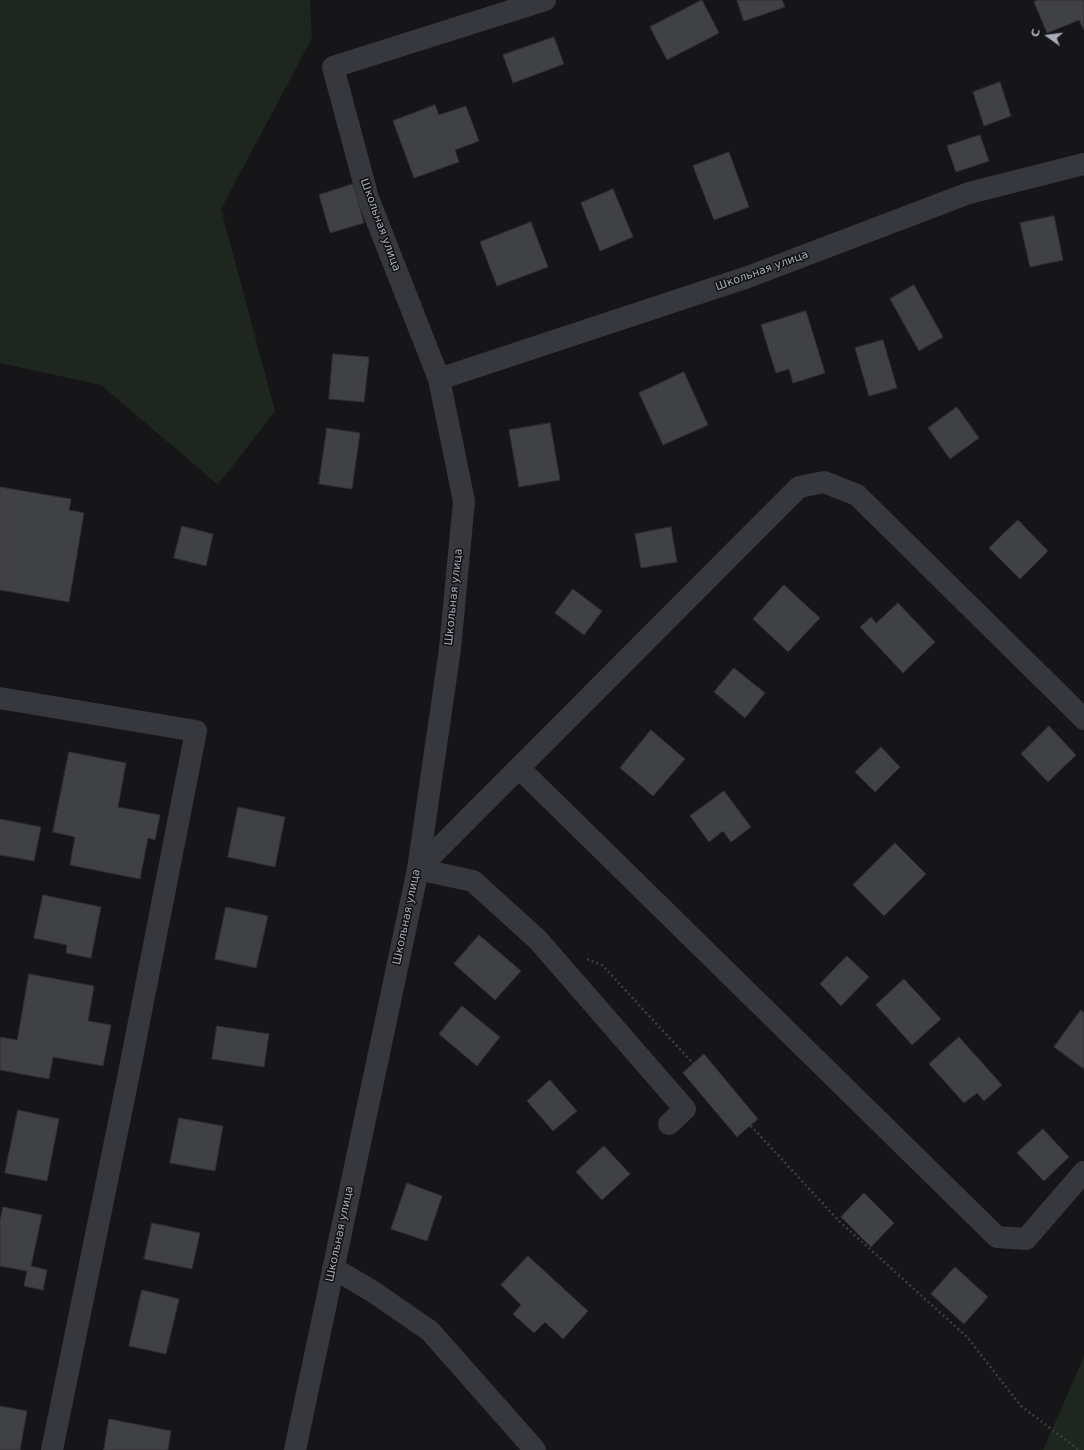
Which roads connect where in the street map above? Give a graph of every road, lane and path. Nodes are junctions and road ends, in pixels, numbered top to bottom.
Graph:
1 (545, 0) edge
2 (1084, 164) edge
3 (439, 379) junction
4 (0, 698) edge
5 (1084, 719) edge
6 (519, 768) junction
7 (418, 869) junction
8 (580, 957) dead end
9 (669, 1124) dead end
10 (1084, 1172) edge
11 (333, 1268) junction
12 (52, 1450) edge
13 (295, 1450) edge
14 (535, 1450) edge
15 (1079, 1450) edge

1 - 3 street, Школьная улица
2 - 3 street, Школьная улица
3 - 7 street, Школьная улица
4 - 12 street
5 - 6 street
6 - 7 street
6 - 10 street
7 - 9 street
7 - 11 street, Школьная улица
8 - 15 path
11 - 13 street, Школьная улица
11 - 14 street

